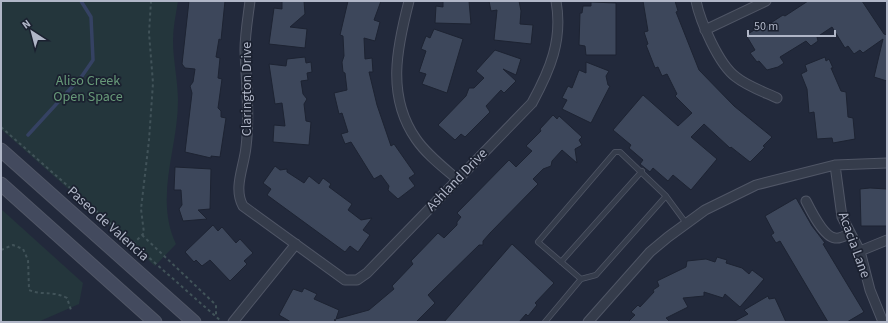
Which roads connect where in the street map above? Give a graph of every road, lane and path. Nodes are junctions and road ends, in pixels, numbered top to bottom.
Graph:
1 (151, 1) edge
2 (250, 1) edge
3 (409, 1) edge
4 (556, 1) edge
5 (696, 1) edge
6 (766, 1) edge
7 (705, 30) junction
8 (777, 98) dead end
9 (1, 127) edge
10 (1, 150) edge
11 (887, 163) edge
12 (835, 165) junction
13 (642, 171) junction
14 (457, 180) junction
15 (1, 184) edge
16 (666, 196) junction
17 (806, 201) dead end
18 (686, 223) junction
19 (850, 233) junction
20 (142, 235) junction
21 (887, 240) edge
22 (133, 244) junction
23 (296, 244) junction
24 (1, 250) edge
25 (860, 251) junction
26 (561, 262) junction
27 (581, 279) junction
28 (71, 310) dead end
29 (216, 315) junction
30 (155, 322) edge
31 (194, 322) edge
32 (222, 322) edge
33 (233, 322) edge
34 (545, 322) edge
35 (588, 322) edge
36 (883, 322) edge

1 - 20 path
2 - 23 street, Clarington Drive
3 - 14 street
4 - 14 street, Ashland Drive
5 - 7 street
6 - 7 street
7 - 8 street
9 - 22 path
10 - 31 main road, Paseo de Valencia
11 - 12 street
12 - 18 street
12 - 19 street, Acacia Lane
13 - 16 lane
13 - 26 lane
13 - 26 lane
14 - 23 street, Ashland Drive
15 - 30 main road
16 - 18 lane
16 - 27 lane
17 - 19 street
18 - 35 street
19 - 25 street, Acacia Lane
20 - 22 path
20 - 29 path
21 - 25 street
22 - 29 path
23 - 33 street
24 - 28 path
25 - 36 street, Acacia Lane
26 - 27 lane
27 - 34 lane
29 - 32 path

